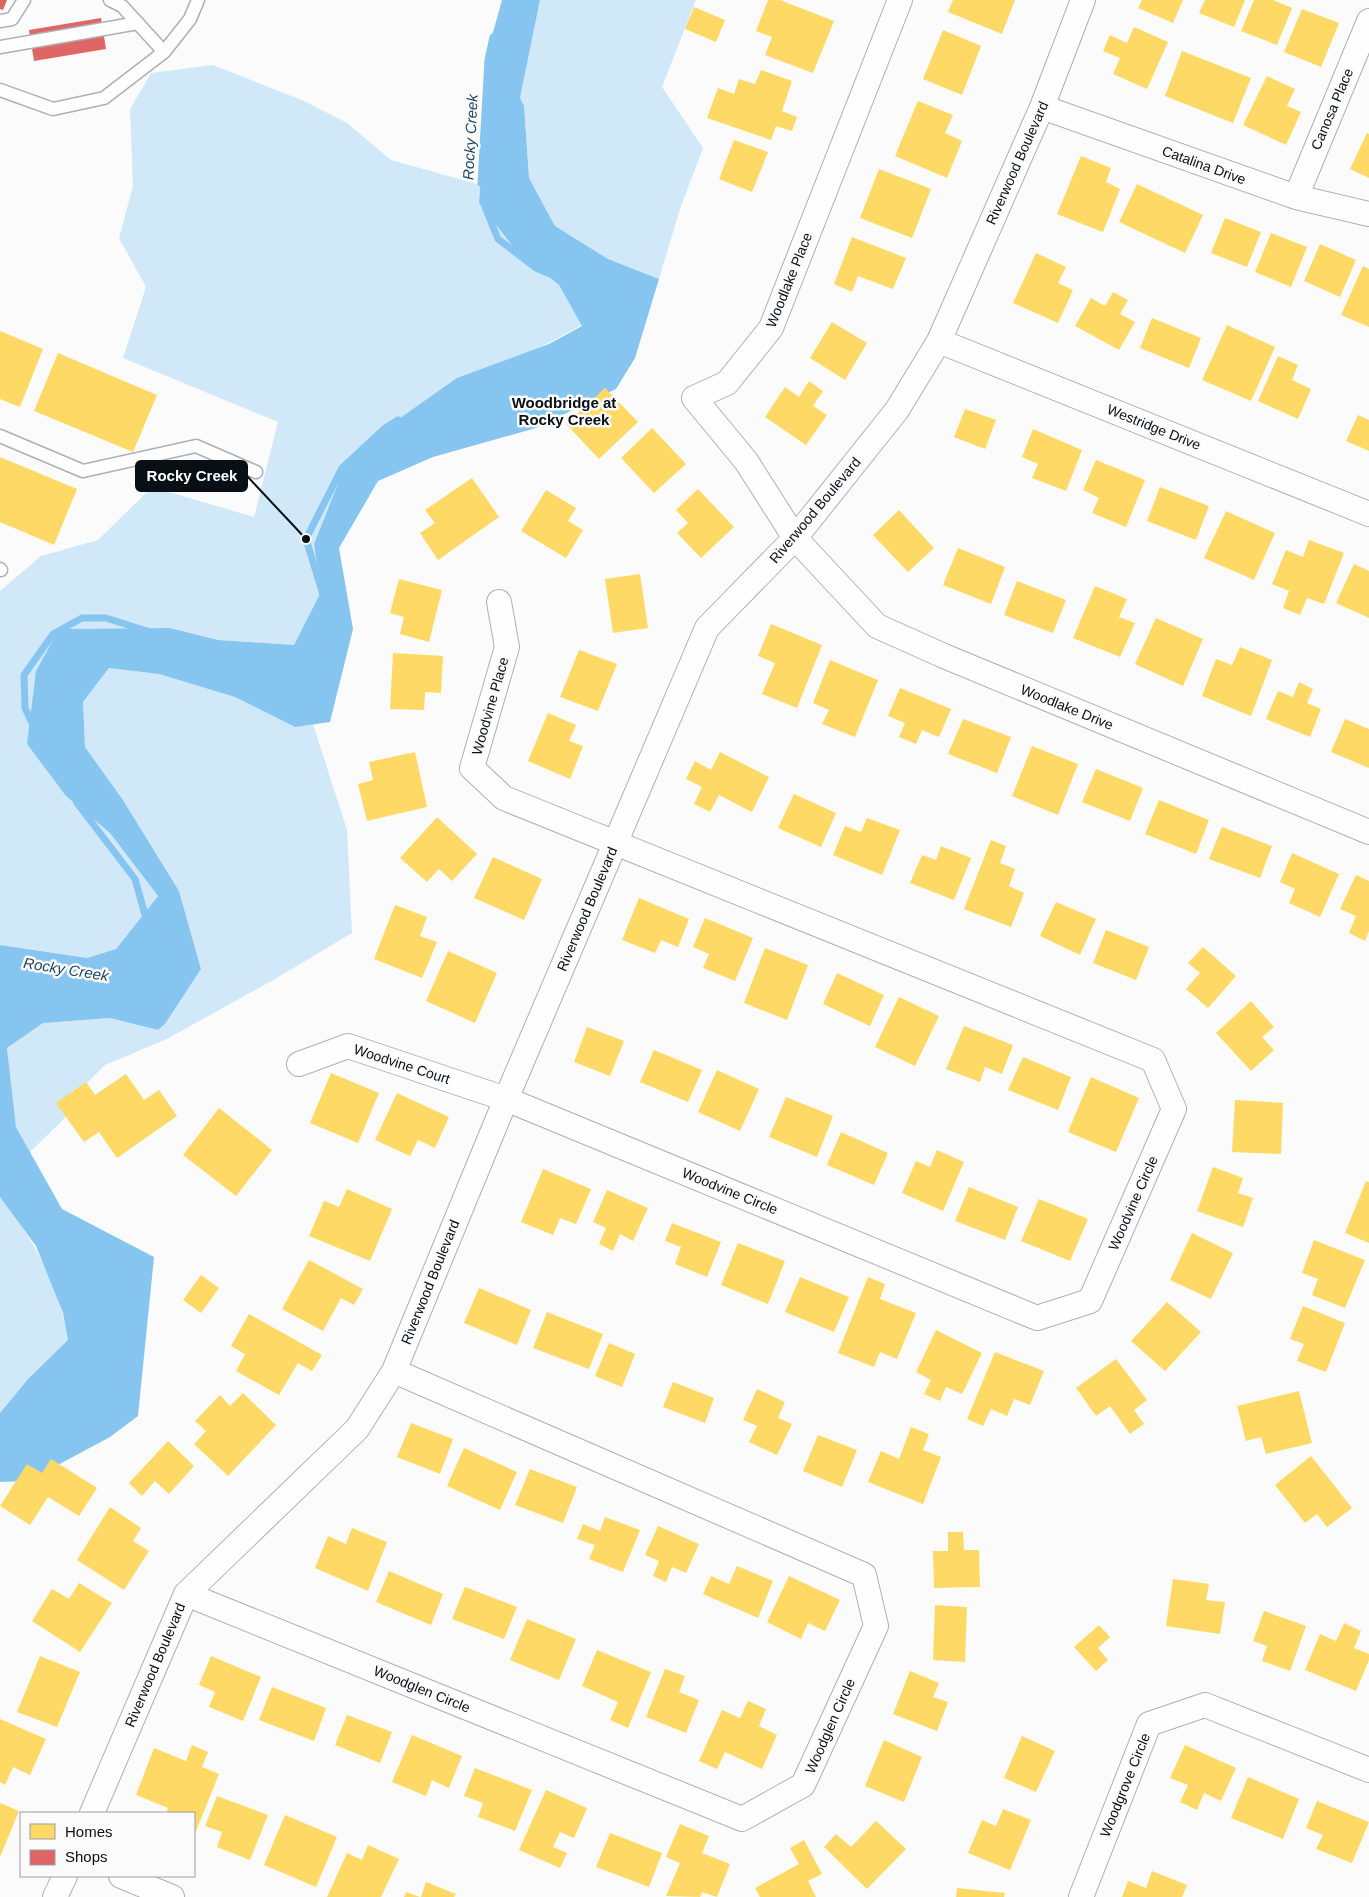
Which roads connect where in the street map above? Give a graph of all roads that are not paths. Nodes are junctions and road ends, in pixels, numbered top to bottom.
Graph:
1 (24, 0) edge
2 (110, 0) edge
3 (198, 0) edge
4 (900, 0) edge
5 (1083, 0) edge
6 (125, 3) edge
7 (0, 21) edge
8 (1369, 21) edge
9 (138, 23) junction
10 (0, 47) edge
11 (164, 52) junction
12 (0, 90) edge
13 (1042, 107) junction
14 (1296, 197) junction
15 (1369, 214) edge
16 (939, 341) junction
17 (0, 436) edge
18 (256, 472) dead end
19 (1369, 514) edge
20 (795, 538) junction
21 (499, 602) dead end
22 (1369, 832) edge
23 (615, 842) junction
24 (299, 1064) dead end
25 (506, 1099) junction
26 (394, 1371) junction
27 (186, 1594) junction
28 (1369, 1770) edge
29 (92, 1812) edge
30 (64, 1877) edge
31 (123, 1877) edge
32 (55, 1897) edge
33 (172, 1897) edge
34 (1081, 1897) edge

1 - 7 lane
2 - 6 lane
3 - 11 lane
4 - 20 street, Woodlake Place
5 - 13 street, Riverwood Boulevard
6 - 9 lane
8 - 14 street, Canosa Place
9 - 10 lane
9 - 11 lane
11 - 12 lane
13 - 14 street, Catalina Drive
13 - 16 street, Riverwood Boulevard
14 - 15 street, Catalina Drive
16 - 19 street, Westridge Drive
16 - 20 street, Riverwood Boulevard
17 - 18 lane
20 - 22 street, Woodlake Drive
20 - 23 street, Riverwood Boulevard
21 - 23 street, Woodvine Place
23 - 25 street, Riverwood Boulevard
23 - 25 street, Woodvine Circle
24 - 25 street, Woodvine Court
25 - 26 street, Riverwood Boulevard
26 - 27 street, Riverwood Boulevard
26 - 27 street, Woodglen Circle
27 - 29 street, Riverwood Boulevard
28 - 34 street, Woodgrove Circle
30 - 32 street
31 - 33 street

